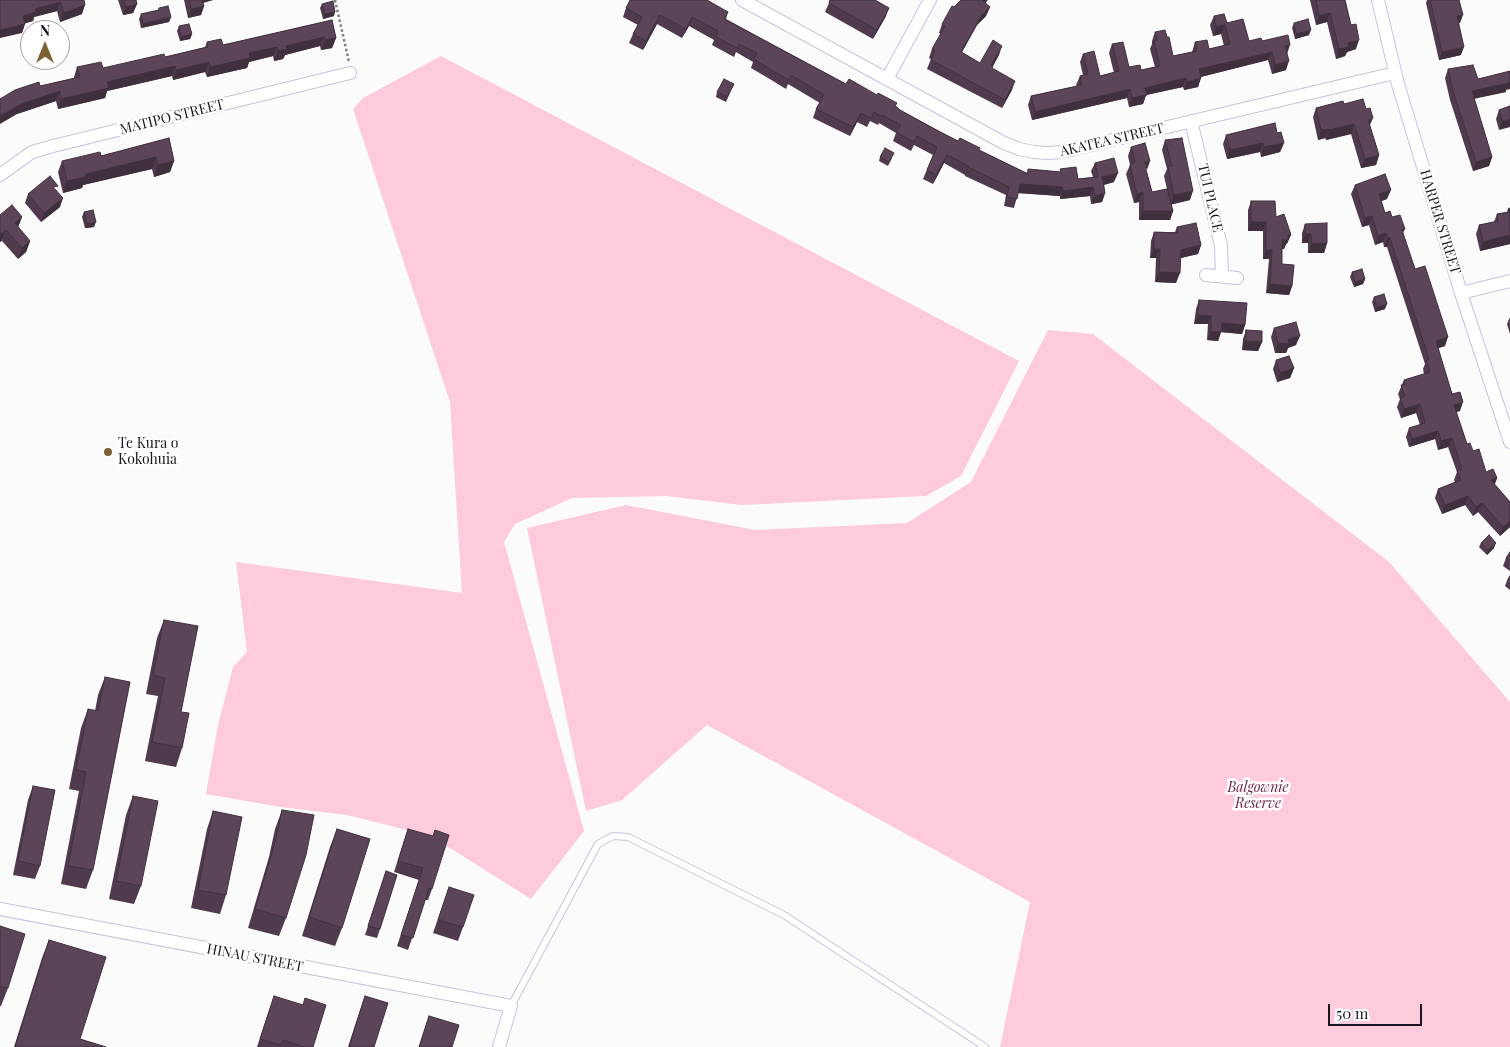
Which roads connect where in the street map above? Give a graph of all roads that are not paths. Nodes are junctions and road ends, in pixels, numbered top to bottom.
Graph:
1 (742, 0) edge
2 (930, 0) edge
3 (1378, 0) edge
4 (350, 73) road end
5 (1395, 73) junction
6 (887, 79) junction
7 (1191, 121) junction
8 (0, 175) edge
9 (1206, 276) dead end
10 (1222, 276) junction
11 (1237, 278) dead end
12 (1510, 281) edge
13 (1461, 293) junction
14 (1510, 442) edge
15 (0, 909) edge
16 (511, 1006) junction
17 (499, 1047) edge
18 (985, 1047) edge

1 - 6 street, AKATEA STREET
2 - 6 street
3 - 5 street, HARPER STREET
4 - 8 street, MATIPO STREET
5 - 7 street, AKATEA STREET
5 - 13 street, HARPER STREET
6 - 7 street, AKATEA STREET
7 - 10 street, TUI PLACE
9 - 10 street
10 - 11 street
12 - 13 street
13 - 14 street, HARPER STREET
15 - 16 street, HINAU STREET
16 - 17 street
16 - 18 lane

